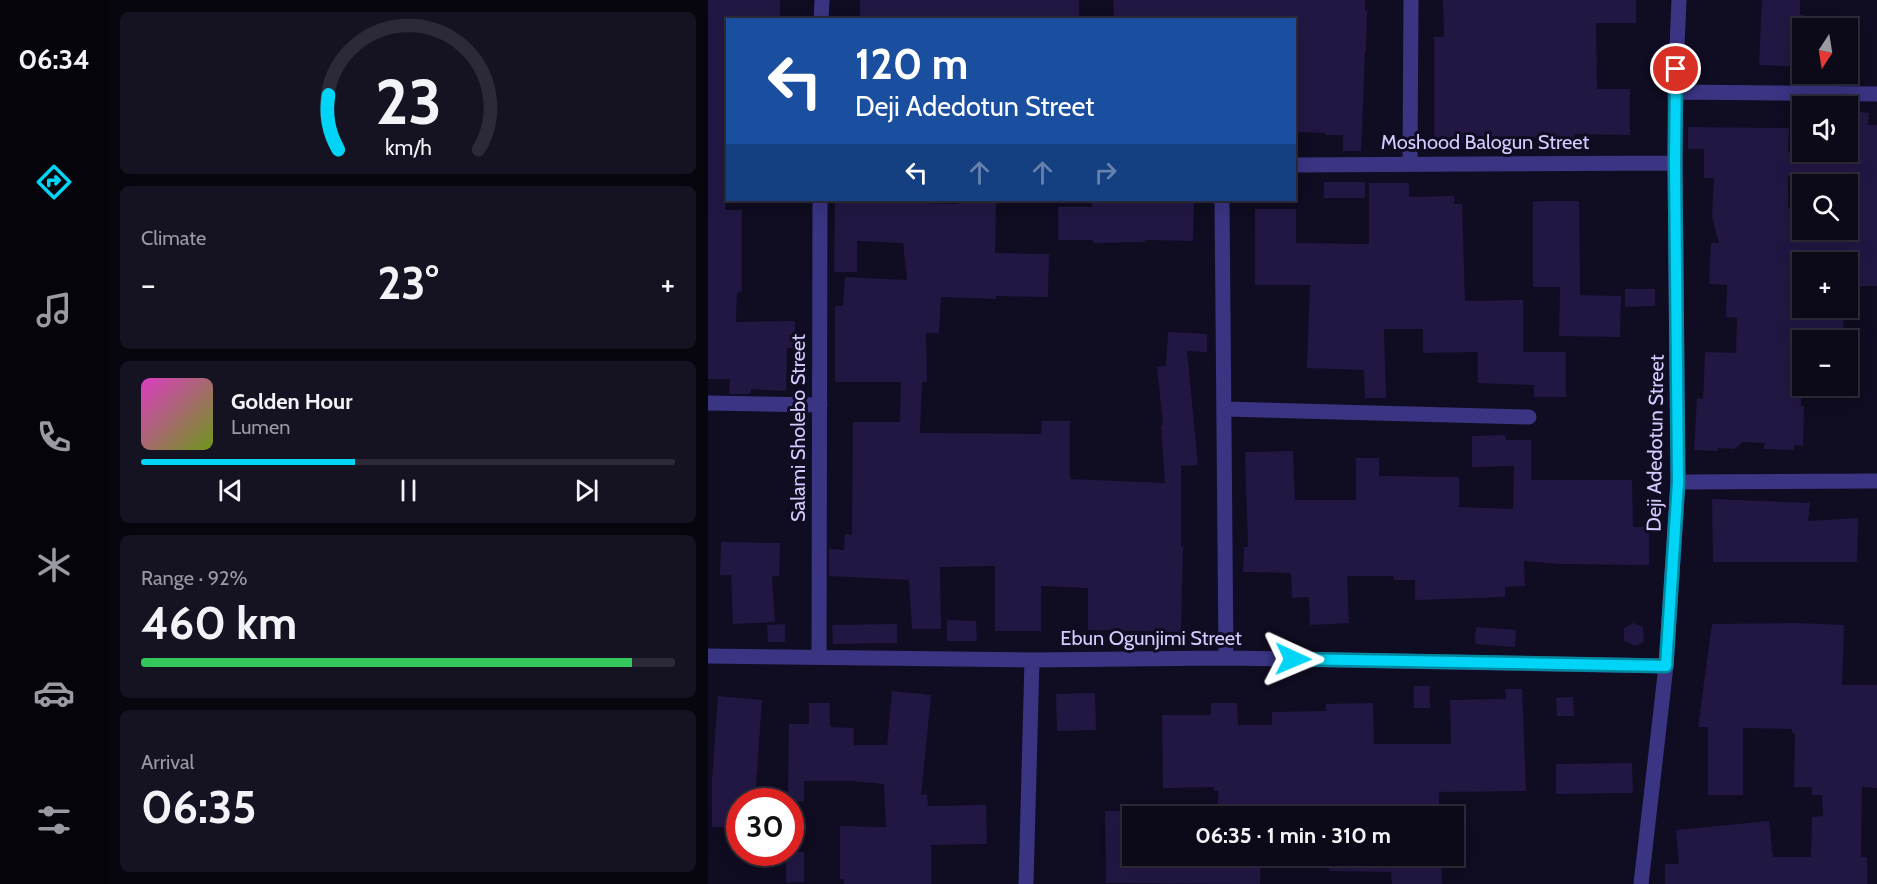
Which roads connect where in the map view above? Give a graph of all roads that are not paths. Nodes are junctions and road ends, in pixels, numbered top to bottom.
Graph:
1 (822, 0) edge
2 (1412, 0) edge
3 (1679, 0) edge
4 (821, 18) edge
5 (1675, 92) junction
6 (1877, 94) edge
7 (1410, 163) junction
8 (1675, 163) junction
9 (1296, 165) edge
10 (820, 201) edge
11 (1222, 201) edge
12 (708, 403) edge
13 (819, 405) junction
14 (1224, 409) junction
15 (1529, 417) dead end
16 (1877, 481) edge
17 (1678, 482) junction
18 (708, 656) edge
19 (819, 656) junction
20 (1226, 658) junction
21 (1032, 660) junction
22 (1666, 666) junction
23 (1026, 884) edge
24 (1641, 884) edge

1 - 4 street
2 - 7 street
3 - 5 street, Deji Adedotun Street
5 - 6 street
5 - 8 street, Deji Adedotun Street
7 - 8 street, Moshood Balogun Street
7 - 9 street, Moshood Balogun Street
8 - 17 street, Deji Adedotun Street
10 - 13 street, Salami Sholebo Street
11 - 14 street
12 - 13 street
13 - 19 street, Salami Sholebo Street
14 - 15 street
14 - 20 street
16 - 17 street
17 - 22 street, Deji Adedotun Street
18 - 19 street, Ebun Ogunjimi Street
19 - 21 street, Ebun Ogunjimi Street
20 - 21 street, Ebun Ogunjimi Street
20 - 22 street, Ebun Ogunjimi Street
21 - 23 street
22 - 24 street, Deji Adedotun Street

